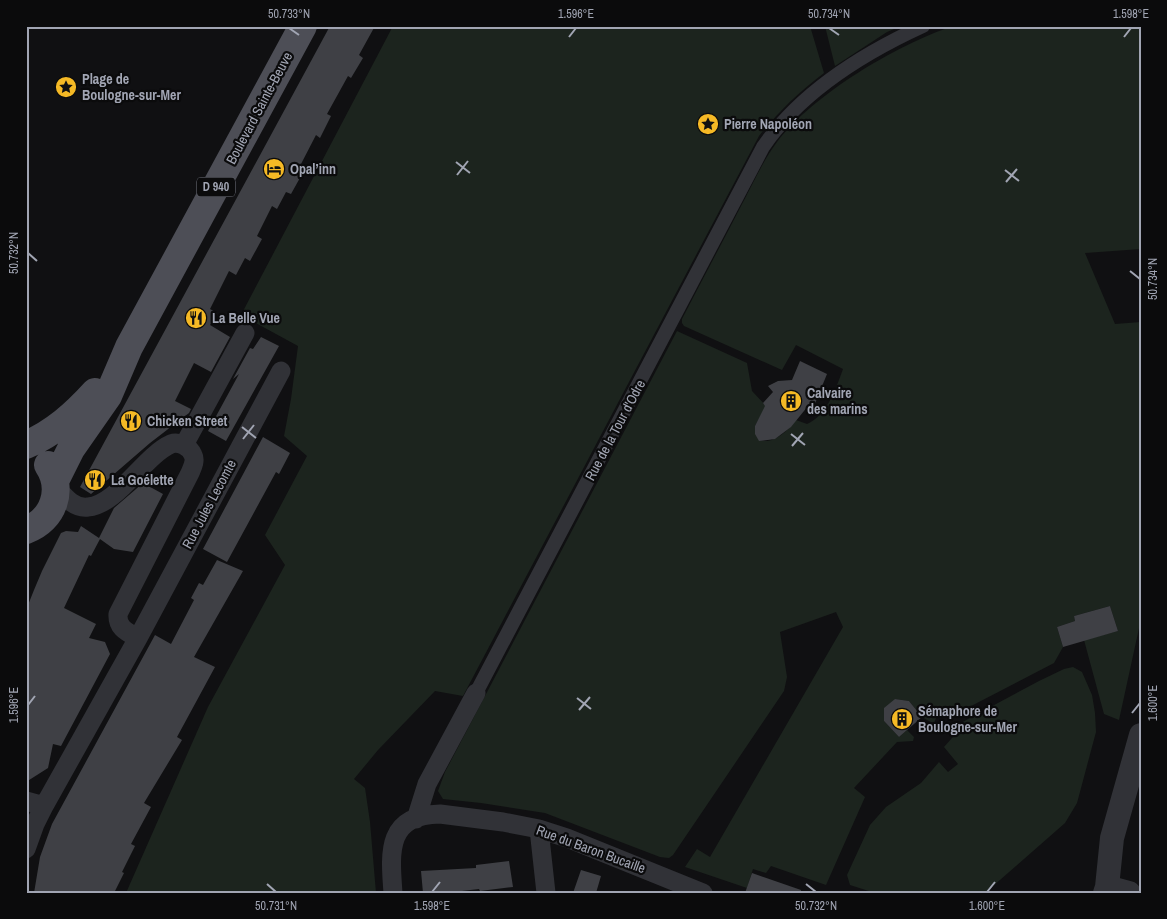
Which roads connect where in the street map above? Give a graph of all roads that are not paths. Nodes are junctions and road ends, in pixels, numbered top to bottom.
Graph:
1 (303, 26) edge
2 (923, 26) edge
3 (245, 333) dead end
4 (130, 347) junction
5 (281, 371) dead end
6 (184, 445) junction
7 (26, 447) edge
8 (56, 484) junction
9 (30, 532) edge
10 (138, 638) junction
11 (476, 693) joint
12 (1141, 735) edge
13 (26, 800) edge
14 (44, 806) junction
15 (416, 819) junction
16 (539, 829) junction
17 (26, 849) edge
18 (668, 886) edge
19 (1114, 891) edge
20 (393, 893) edge
21 (546, 893) edge
22 (703, 893) edge

1 - 4 main road, Boulevard Sainte-Beuve / D 940
2 - 11 street, Rue de la Tour d'Odre
3 - 6 street
4 - 7 main road, Boulevard Sainte-Beuve / D 940
4 - 8 main road, Boulevard Sainte-Beuve / D 940
5 - 10 street, Rue Jules Lecomte
6 - 8 street
6 - 10 street
7 - 8 main road
8 - 9 main road, Boulevard Sainte-Beuve
10 - 14 street, Rue Jules Lecomte
11 - 15 street, Rue de la Tour d'Odre
12 - 19 street
13 - 14 street
14 - 17 street, Rue Jules Lecomte
15 - 16 street, Rue du Baron Bucaille
15 - 20 street
16 - 18 street, Rue du Baron Bucaille
16 - 21 street
18 - 22 street, Rue du Baron Bucaille

